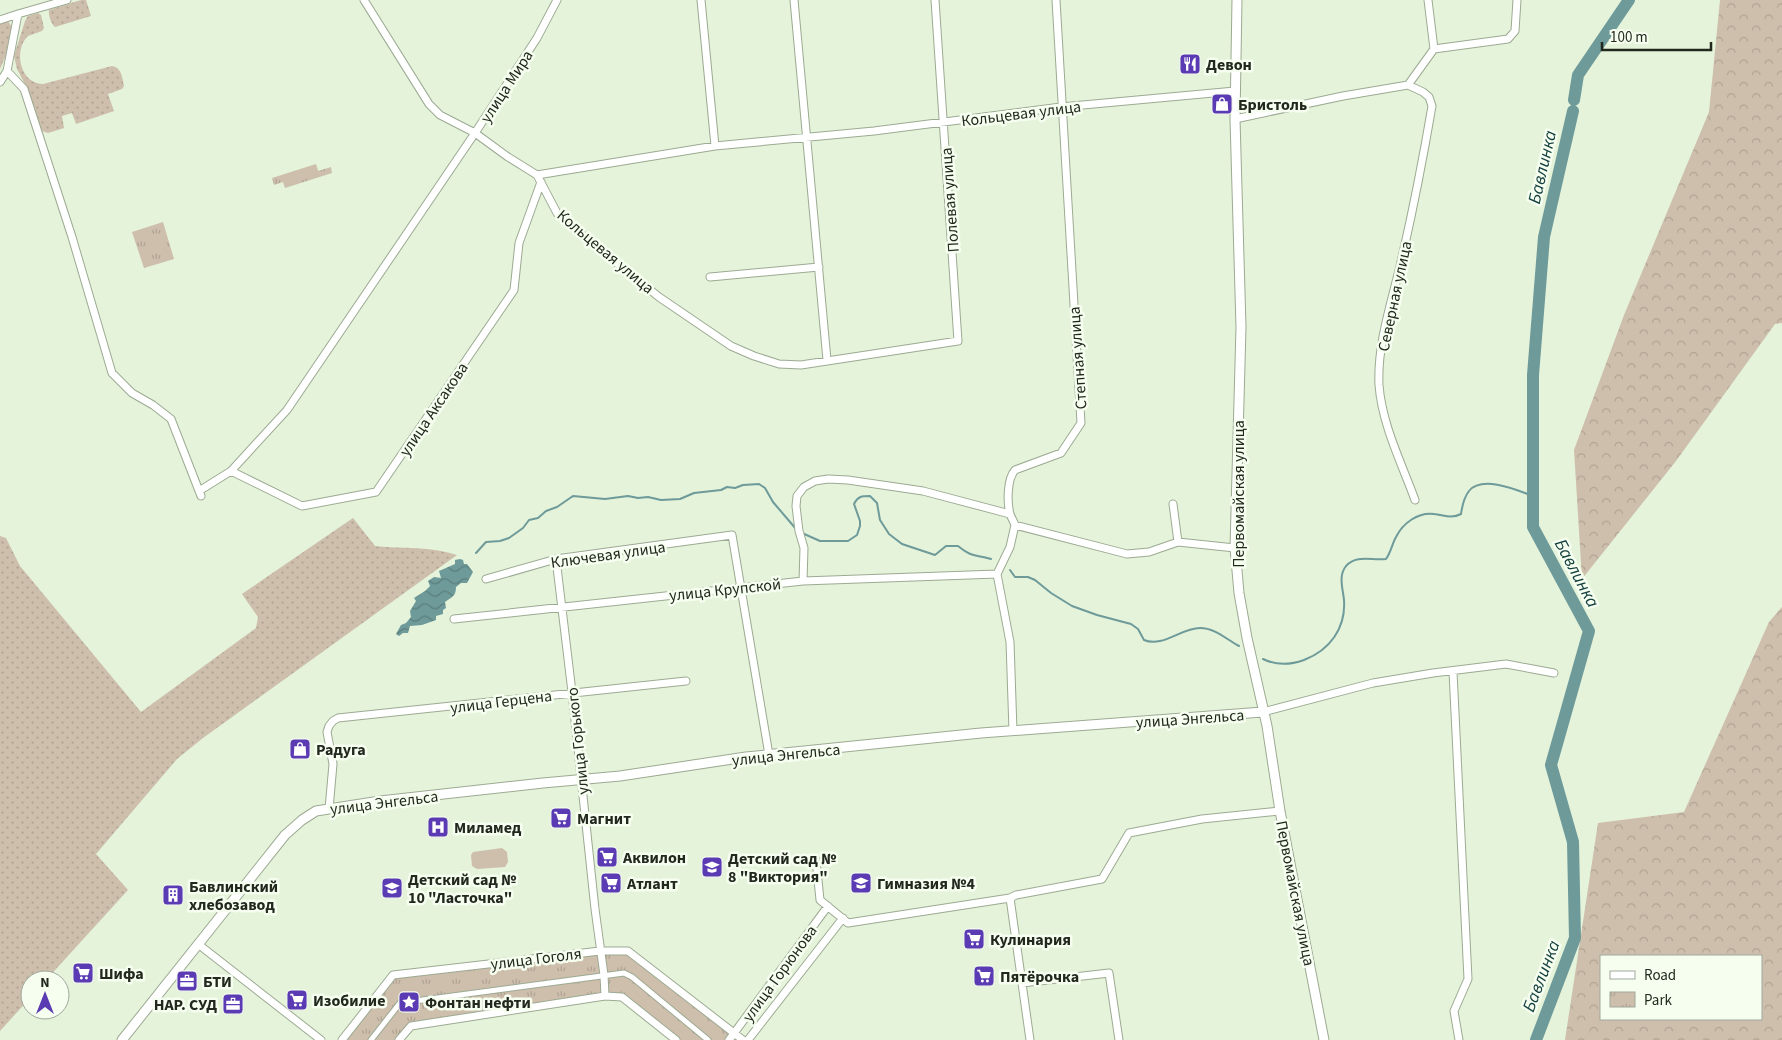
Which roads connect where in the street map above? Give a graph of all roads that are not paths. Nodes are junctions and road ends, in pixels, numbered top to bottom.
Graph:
1 (67, 0) edge
2 (364, 0) edge
3 (557, 0) edge
4 (701, 0) edge
5 (794, 0) edge
6 (935, 0) edge
7 (1056, 0) edge
8 (1237, 0) edge
9 (1428, 0) edge
10 (1517, 0) edge
11 (18, 14) junction
12 (0, 20) edge
13 (1434, 49) junction
14 (7, 71) junction
15 (0, 82) edge
16 (1408, 85) junction
17 (1236, 91) junction
18 (1062, 107) junction
19 (1235, 119) junction
20 (944, 123) junction
21 (475, 132) junction
22 (806, 136) junction
23 (715, 146) junction
24 (539, 178) junction
25 (819, 267) junction
26 (710, 277) dead end
27 (958, 341) joint
28 (827, 360) junction
29 (231, 471) junction
30 (1415, 500) dead end
31 (1173, 504) dead end
32 (1010, 514) junction
33 (1015, 525) junction
34 (1178, 542) junction
35 (1234, 548) junction
36 (556, 559) junction
37 (997, 574) junction
38 (486, 579) dead end
39 (802, 581) junction
40 (741, 588) junction
41 (561, 606) junction
42 (454, 618) dead end
43 (1453, 672) junction
44 (1554, 673) dead end
45 (686, 681) dead end
46 (572, 692) junction
47 (1264, 712) junction
48 (1013, 731) junction
49 (769, 756) junction
50 (581, 779) junction
51 (329, 809) junction
52 (1280, 811) junction
53 (816, 860) dead end
54 (1010, 898) junction
55 (828, 906) junction
56 (843, 918) junction
57 (198, 944) junction
58 (600, 951) junction
59 (604, 975) junction
60 (1022, 983) junction
61 (605, 996) junction
62 (735, 1033) junction
63 (122, 1040) edge
64 (321, 1040) edge
65 (342, 1040) edge
66 (372, 1040) edge
67 (399, 1040) edge
68 (676, 1040) edge
69 (708, 1040) edge
70 (729, 1040) edge
71 (743, 1040) edge
72 (748, 1040) edge
73 (1030, 1040) edge
74 (1119, 1040) edge
75 (1324, 1040) edge
76 (1459, 1040) edge

1 - 11 street
2 - 21 street
3 - 21 street, улица Мира
4 - 23 street
5 - 22 street
6 - 20 street, Полевая улица
7 - 18 street, Степная улица
8 - 17 street, Первомайская улица
9 - 13 street
10 - 13 street
11 - 12 street
11 - 14 street
13 - 16 street
14 - 15 street
14 - 29 street
16 - 19 street
16 - 30 street, Северная улица
17 - 18 street, Кольцевая улица
17 - 19 street, Первомайская улица
18 - 20 street, Кольцевая улица
18 - 32 street, Степная улица
19 - 35 street, Первомайская улица
20 - 22 street, Кольцевая улица
20 - 27 street, Полевая улица
21 - 24 street, улица Мира
21 - 29 street
22 - 23 street, Кольцевая улица
22 - 25 street
23 - 24 street, Кольцевая улица
24 - 28 street, Кольцевая улица
24 - 29 street, улица Аксакова
25 - 26 street
25 - 28 street
27 - 28 street, Кольцевая улица
31 - 34 street
32 - 33 street, Степная улица
32 - 39 street
33 - 34 street
33 - 37 street
34 - 35 street
35 - 47 street, Первомайская улица
36 - 38 street, Ключевая улица
36 - 40 street, Ключевая улица
36 - 41 street, улица Горького
37 - 39 street, улица Крупской
37 - 48 street
39 - 40 street, улица Крупской
40 - 41 street, улица Крупской
40 - 49 street
41 - 42 street, улица Крупской
41 - 46 street, улица Горького
43 - 44 street, улица Энгельса
43 - 47 street, улица Энгельса
43 - 76 street
45 - 46 street, улица Герцена
46 - 50 street, улица Горького
46 - 51 street, улица Герцена
47 - 48 street, улица Энгельса
47 - 52 street, Первомайская улица
48 - 49 street, улица Энгельса
49 - 50 street, улица Энгельса
50 - 51 street, улица Энгельса
50 - 58 street, улица Горького
51 - 57 street, улица Энгельса
52 - 54 street
52 - 75 street, Первомайская улица
53 - 55 street
54 - 56 street
54 - 60 street
55 - 56 street
55 - 62 street, улица Горюнова
56 - 72 street, улица Горюнова
57 - 63 street, улица Энгельса
57 - 64 street
58 - 59 street, улица Горького
58 - 62 street, улица Гоголя
58 - 65 street, улица Гоголя
59 - 61 street, улица Горького
59 - 66 street
59 - 69 street
60 - 73 street
60 - 74 street
61 - 67 street
61 - 68 street
62 - 70 street, улица Горюнова
62 - 71 street, улица Гоголя

